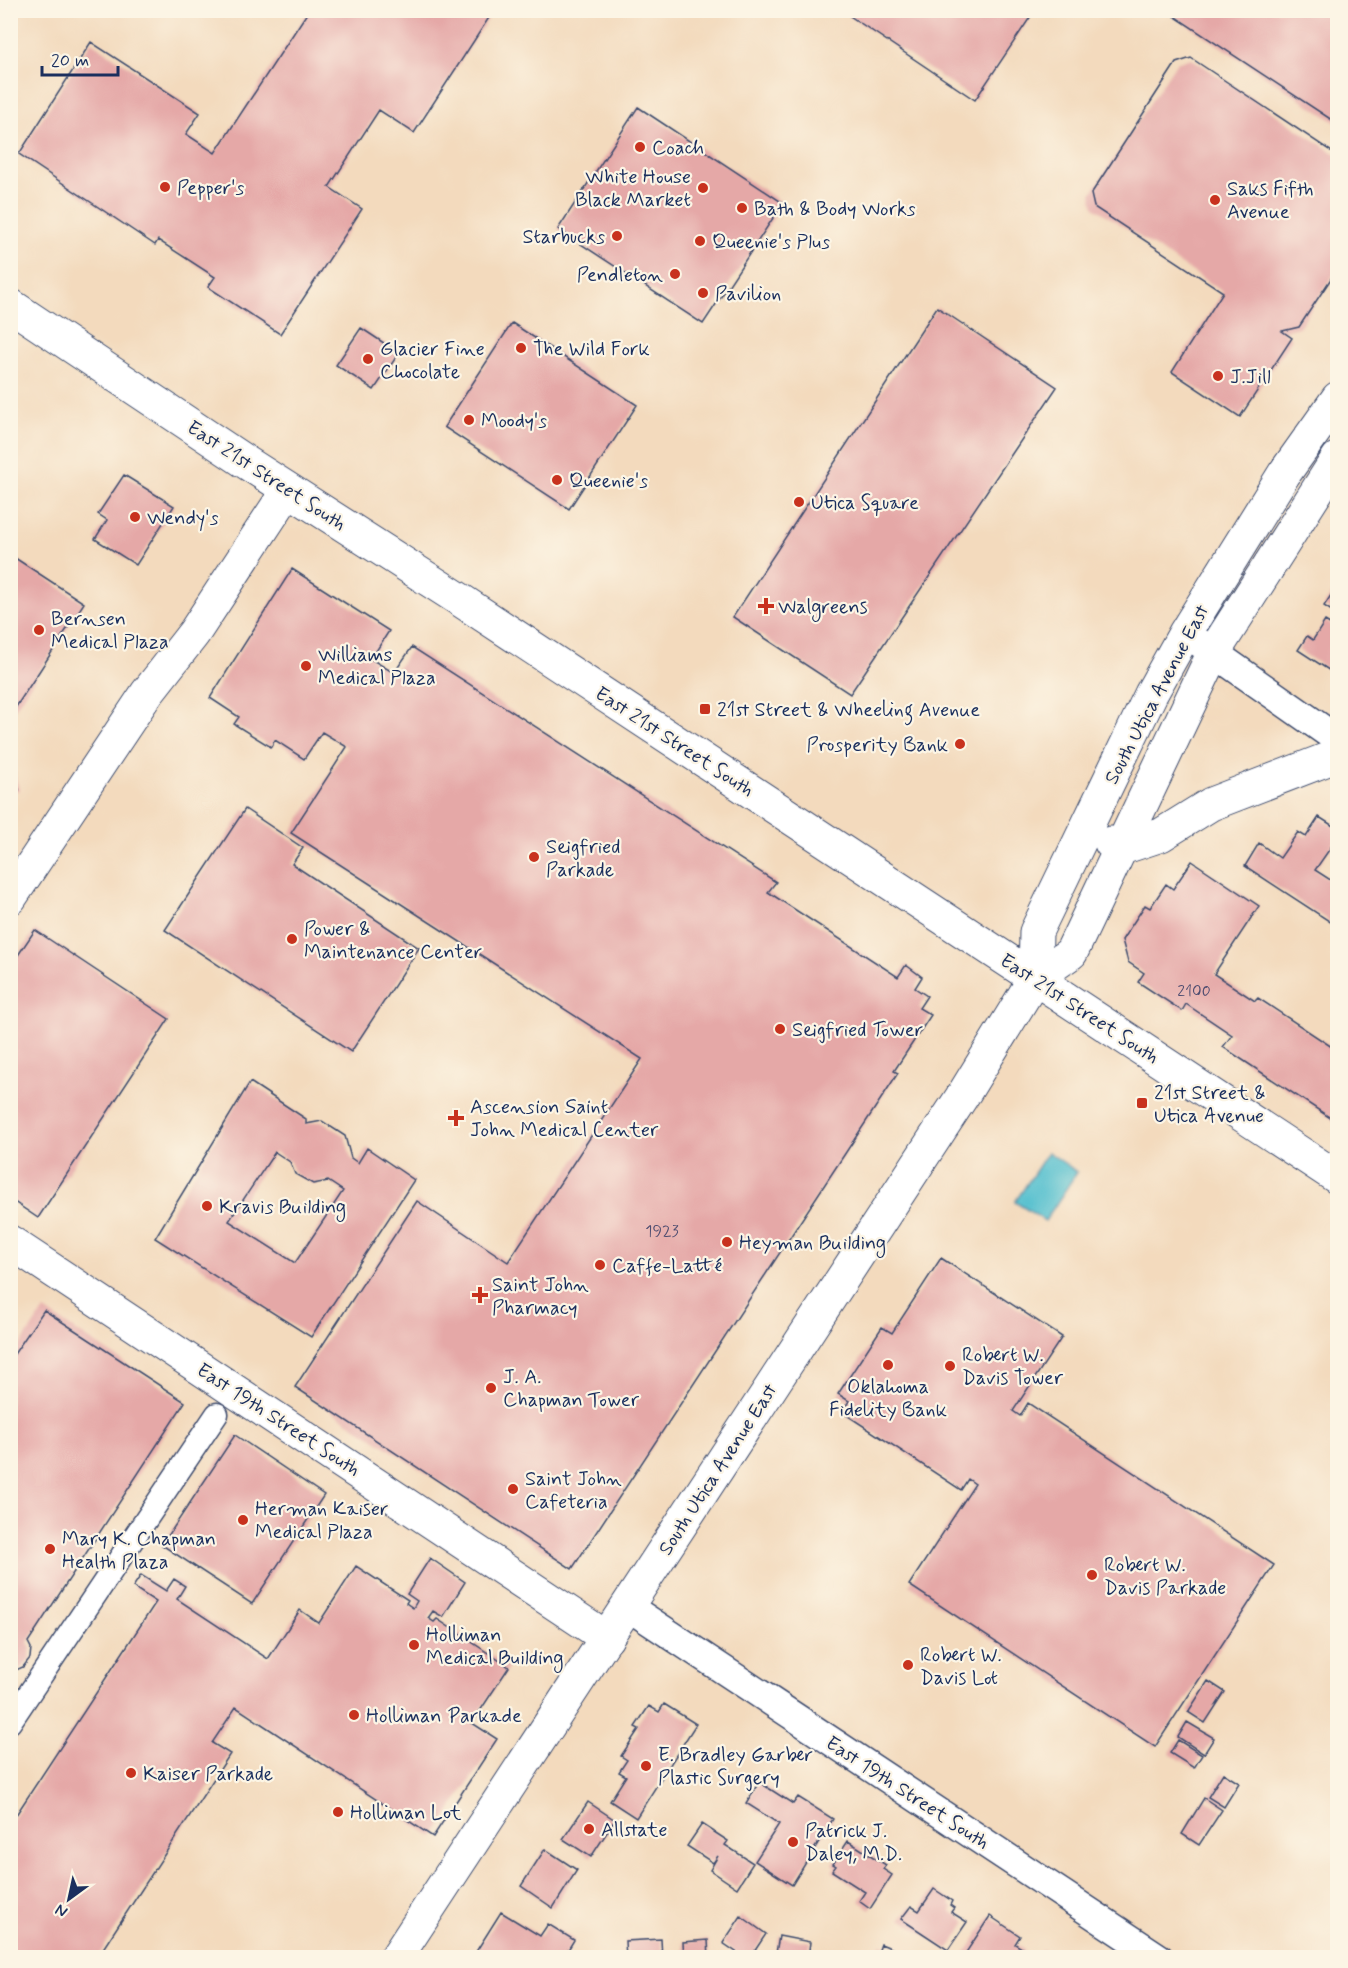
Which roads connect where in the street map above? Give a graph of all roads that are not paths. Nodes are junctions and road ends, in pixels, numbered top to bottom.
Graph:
1 (10, 305) edge
2 (1338, 398) edge
3 (1338, 458) edge
4 (288, 490) junction
5 (1185, 633) junction
6 (1214, 652) junction
7 (1338, 740) edge
8 (1338, 755) edge
9 (1085, 831) junction
10 (1122, 848) junction
11 (10, 898) edge
12 (1035, 978) junction
13 (1338, 1178) edge
14 (10, 1242) edge
15 (217, 1414) dead end
16 (627, 1606) junction
17 (607, 1638) junction
18 (10, 1722) edge
19 (396, 1958) edge
20 (1159, 1958) edge

1 - 4 street, East 21st Street South
2 - 5 street, South Utica Avenue East
3 - 6 street, South Utica Avenue East
4 - 11 street
4 - 12 street, East 21st Street South
5 - 6 street
5 - 9 street, South Utica Avenue East
6 - 7 street
6 - 10 street, South Utica Avenue East
8 - 10 street
9 - 10 street
9 - 12 street, South Utica Avenue East
10 - 12 street, South Utica Avenue East
12 - 13 street, East 21st Street South
12 - 16 street, South Utica Avenue East
14 - 17 street, East 19th Street South
15 - 18 street
16 - 17 street, South Utica Avenue East
16 - 20 street, East 19th Street South
17 - 19 street, South Utica Avenue East

